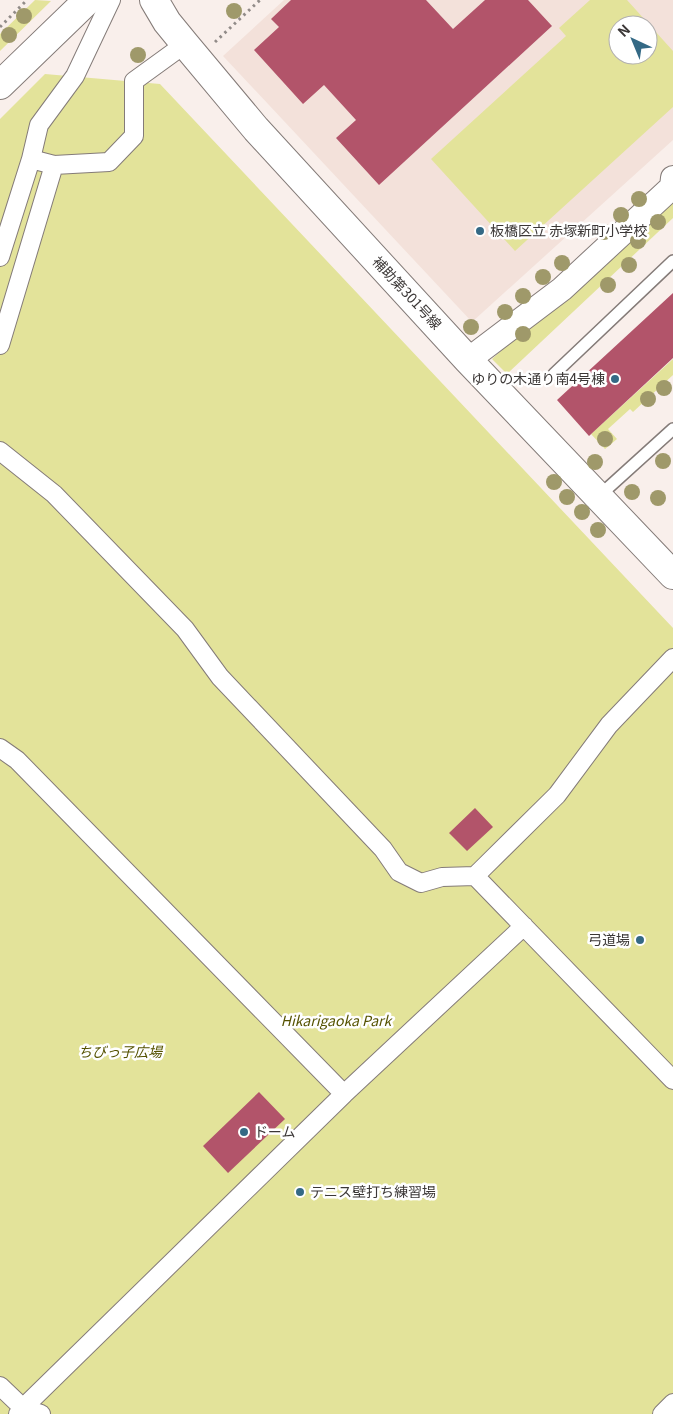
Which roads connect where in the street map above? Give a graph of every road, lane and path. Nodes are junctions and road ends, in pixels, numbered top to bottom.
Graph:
1 (27, 0) edge
2 (88, 0) edge
3 (111, 0) edge
4 (154, 0) edge
5 (260, 0) edge
6 (0, 27) edge
7 (191, 51) junction
8 (0, 85) edge
9 (31, 159) junction
10 (54, 165) junction
11 (673, 178) edge
12 (0, 257) edge
13 (673, 261) edge
14 (0, 345) edge
15 (468, 360) junction
16 (554, 374) dead end
17 (673, 429) edge
18 (0, 451) edge
19 (598, 497) junction
20 (673, 575) edge
21 (673, 658) edge
22 (0, 748) edge
23 (475, 876) junction
24 (524, 926) junction
25 (673, 1080) edge
26 (344, 1094) junction
27 (0, 1386) edge
28 (673, 1403) edge
29 (21, 1411) edge
30 (41, 1414) edge
31 (662, 1414) edge

1 - 6 path
2 - 8 street
3 - 9 street
4 - 7 street, 補助第301号線
5 - 7 path
7 - 10 street
7 - 15 street, 補助第301号線
9 - 10 street
9 - 12 street
10 - 14 street
11 - 15 street
13 - 16 lane
15 - 19 street, 補助第301号線
17 - 19 lane
18 - 23 street
19 - 20 street, 補助第301号線
21 - 23 street
22 - 26 street
23 - 24 street
24 - 25 street
24 - 26 street
26 - 29 street
27 - 29 street
28 - 31 street
29 - 30 street

